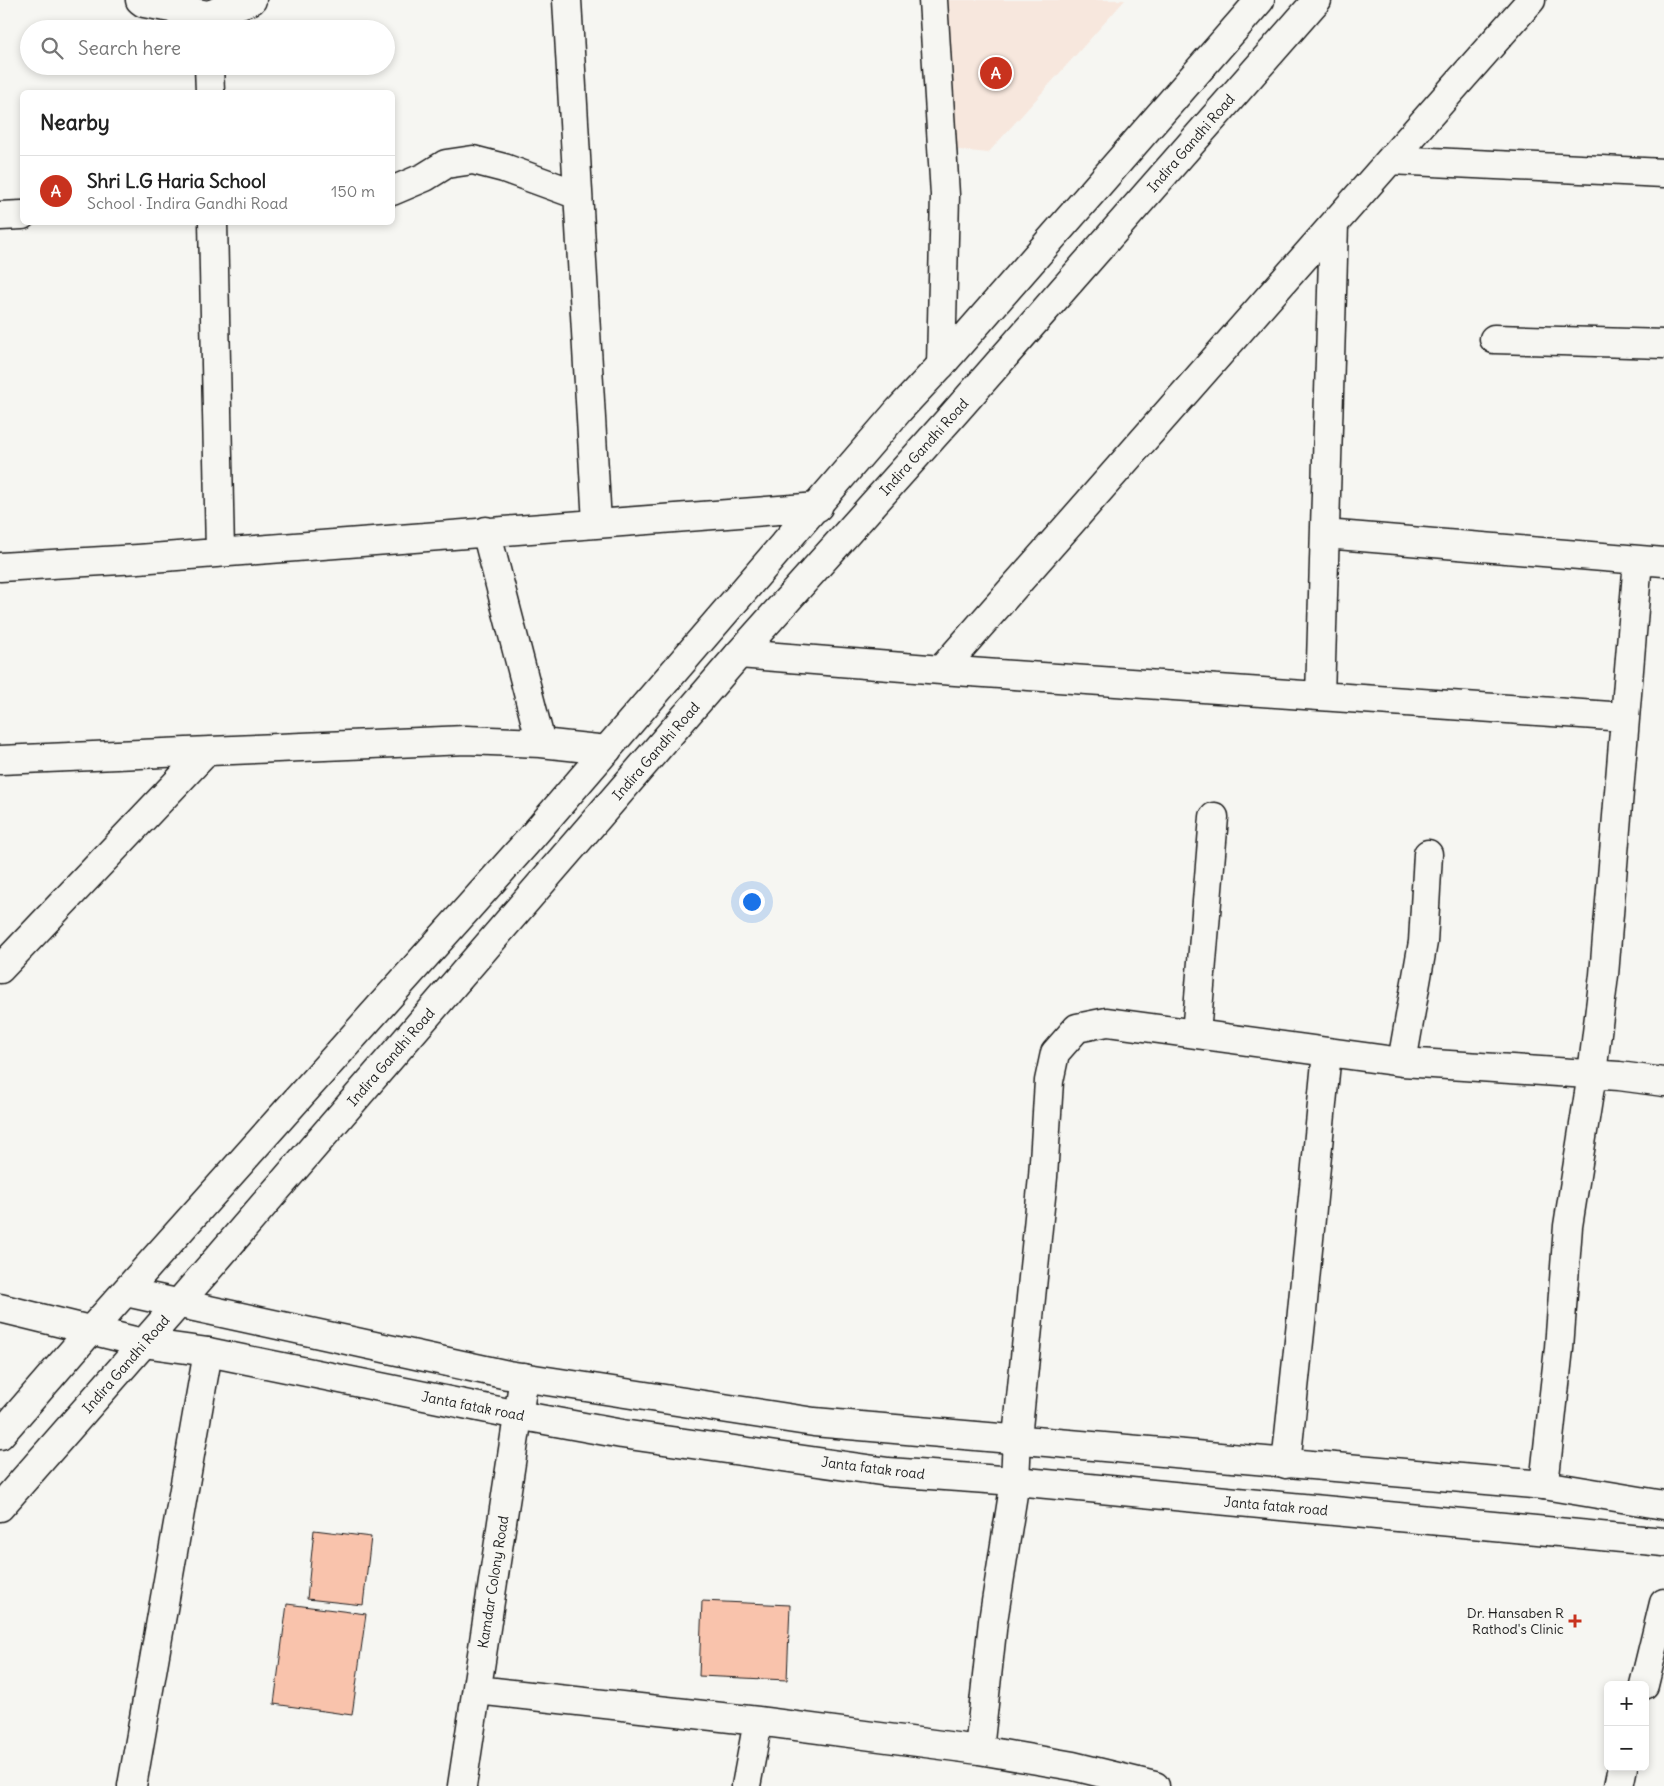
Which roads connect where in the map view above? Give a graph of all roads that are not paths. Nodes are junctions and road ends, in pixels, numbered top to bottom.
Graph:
1 (140, 0) edge
2 (252, 0) edge
3 (567, 0) edge
4 (933, 0) edge
5 (1260, 0) edge
6 (1317, 0) edge
7 (1530, 0) edge
8 (208, 15) edge
9 (209, 75) edge
10 (210, 90) edge
11 (1390, 160) junction
12 (1664, 174) edge
13 (395, 190) edge
14 (578, 195) junction
15 (20, 215) edge
16 (0, 216) edge
17 (1334, 224) junction
18 (213, 225) edge
19 (1494, 339) dead end
20 (1664, 344) edge
21 (941, 365) junction
22 (974, 391) junction
23 (873, 504) junction
24 (818, 507) junction
25 (596, 523) junction
26 (486, 531) junction
27 (1325, 534) junction
28 (220, 552) junction
29 (1651, 561) edge
30 (0, 567) edge
31 (739, 654) junction
32 (941, 670) junction
33 (1320, 696) junction
34 (1625, 717) junction
35 (541, 743) junction
36 (607, 750) junction
37 (206, 752) junction
38 (653, 755) junction
39 (0, 760) edge
40 (1214, 817) dead end
41 (1428, 854) dead end
42 (0, 969) edge
43 (1196, 1034) junction
44 (1327, 1052) junction
45 (1402, 1062) junction
46 (1592, 1074) junction
47 (1664, 1082) edge
48 (126, 1292) junction
49 (178, 1304) junction
50 (0, 1308) edge
51 (91, 1330) junction
52 (143, 1343) junction
53 (208, 1352) junction
54 (524, 1377) junction
55 (518, 1415) junction
56 (0, 1435) edge
57 (1017, 1438) junction
58 (1286, 1464) junction
59 (1015, 1481) junction
60 (1544, 1485) junction
61 (1664, 1505) edge
62 (0, 1507) edge
63 (1664, 1542) edge
64 (1664, 1603) edge
65 (1645, 1681) edge
66 (476, 1690) junction
67 (758, 1721) junction
68 (979, 1750) junction
69 (1622, 1771) edge
70 (132, 1786) edge
71 (462, 1786) edge
72 (746, 1786) edge
73 (1155, 1786) edge
74 (1619, 1786) edge

1 - 8 street
2 - 8 street
3 - 14 street
4 - 21 street
5 - 21 street
6 - 22 street, Indira Gandhi Road
7 - 11 street
9 - 10 street
11 - 12 street
11 - 17 street
13 - 14 street
14 - 25 street
15 - 16 street
17 - 27 street
17 - 32 street
18 - 28 street
19 - 20 street
21 - 22 street
21 - 24 street
22 - 23 street, Indira Gandhi Road
23 - 24 street
23 - 31 street, Indira Gandhi Road
24 - 25 street
24 - 36 street
25 - 26 street
26 - 28 street
26 - 35 street
27 - 29 street
27 - 33 street
28 - 30 street
29 - 34 street
31 - 32 street
31 - 38 street, Indira Gandhi Road
32 - 33 street
33 - 34 street
34 - 46 street
35 - 36 street
35 - 37 street
36 - 38 street
36 - 48 street
37 - 39 street
37 - 42 street
38 - 49 street, Indira Gandhi Road
40 - 43 street
41 - 45 street
43 - 44 street
43 - 57 street
44 - 45 street
44 - 58 street
45 - 46 street
46 - 47 street
46 - 60 street
48 - 49 street
48 - 51 street
49 - 52 street, Indira Gandhi Road
49 - 54 street
50 - 51 street, Janta fatak road
51 - 52 street, Janta fatak road
51 - 56 street
52 - 53 street, Janta fatak road
52 - 62 street, Indira Gandhi Road
53 - 55 street, Janta fatak road
53 - 70 street
54 - 55 street, Kamdar Colony Road
54 - 57 street
55 - 59 street, Janta fatak road
55 - 66 street, Kamdar Colony Road
57 - 58 street
57 - 59 street
58 - 60 street
59 - 63 street, Janta fatak road
59 - 68 street
60 - 61 street
64 - 65 street
66 - 67 street
66 - 71 street, Kamdar Colony Road
67 - 68 street
67 - 72 street
68 - 73 street
69 - 74 street

